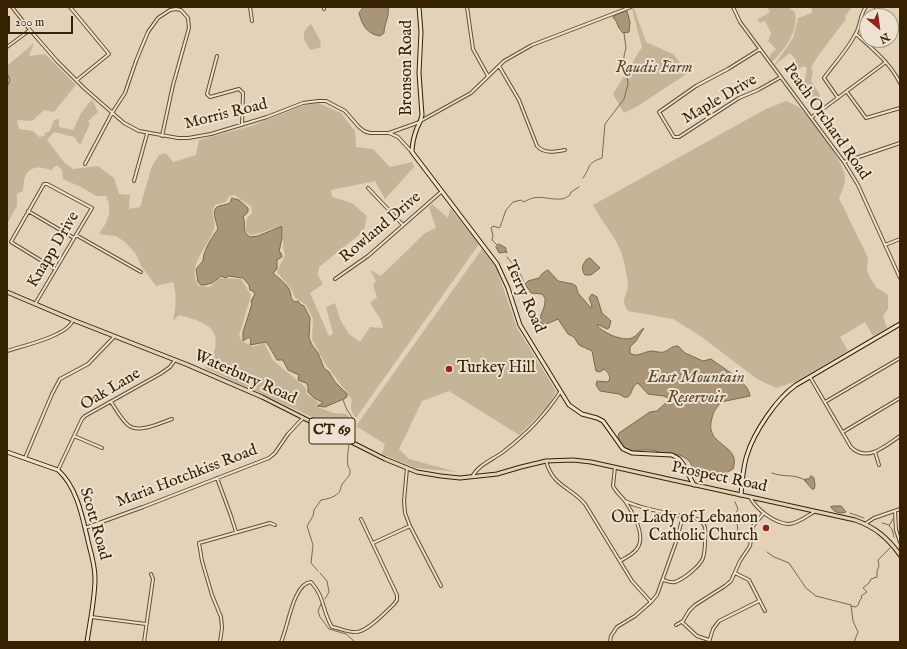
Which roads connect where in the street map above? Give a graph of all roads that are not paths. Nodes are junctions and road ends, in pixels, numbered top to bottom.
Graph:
1 (12, 7) edge
2 (70, 7) edge
3 (250, 7) edge
4 (419, 7) edge
5 (467, 7) edge
6 (631, 7) edge
7 (733, 7) edge
8 (866, 7) edge
9 (252, 21) dead end
10 (30, 30) junction
11 (856, 34) junction
12 (7, 47) edge
13 (760, 49) junction
14 (217, 56) dead end
15 (886, 62) junction
16 (499, 66) junction
17 (488, 76) junction
18 (781, 77) junction
19 (77, 80) junction
20 (900, 83) edge
21 (846, 92) junction
22 (838, 98) junction
23 (900, 108) edge
24 (112, 112) junction
25 (812, 117) junction
26 (421, 120) junction
27 (242, 125) junction
28 (389, 133) junction
29 (147, 134) junction
30 (162, 136) junction
31 (900, 143) edge
32 (565, 150) dead end
33 (412, 152) junction
34 (844, 162) junction
35 (85, 164) dead end
36 (134, 181) dead end
37 (368, 188) dead end
38 (441, 192) junction
39 (28, 211) junction
40 (403, 225) junction
41 (75, 236) junction
42 (900, 239) edge
43 (885, 246) junction
44 (55, 269) junction
45 (141, 272) dead end
46 (900, 278) edge
47 (335, 279) dead end
48 (7, 292) edge
49 (35, 304) junction
50 (73, 320) junction
51 (900, 324) edge
52 (115, 336) junction
53 (7, 351) edge
54 (900, 358) edge
55 (175, 360) junction
56 (810, 376) junction
57 (560, 392) junction
58 (900, 398) edge
59 (111, 402) junction
60 (825, 402) junction
61 (303, 417) junction
62 (172, 419) dead end
63 (843, 432) junction
64 (74, 436) junction
65 (900, 436) edge
66 (102, 448) dead end
67 (7, 452) edge
68 (875, 452) junction
69 (24, 459) junction
70 (546, 461) junction
71 (879, 465) dead end
72 (521, 467) joint
73 (615, 467) junction
74 (407, 468) junction
75 (58, 470) junction
76 (472, 477) junction
77 (216, 478) junction
78 (694, 485) junction
79 (742, 495) junction
80 (750, 497) junction
81 (625, 501) junction
82 (638, 506) junction
83 (900, 509) edge
84 (815, 511) junction
85 (895, 512) junction
86 (632, 513) junction
87 (764, 513) junction
88 (683, 516) junction
89 (361, 519) dead end
90 (865, 524) junction
91 (275, 525) dead end
92 (410, 526) junction
93 (85, 528) junction
94 (236, 532) junction
95 (900, 542) edge
96 (373, 543) junction
97 (899, 551) edge
98 (900, 555) edge
99 (620, 561) junction
100 (735, 573) junction
101 (151, 574) dead end
102 (663, 580) junction
103 (441, 586) dead end
104 (760, 601) junction
105 (651, 602) junction
106 (765, 611) dead end
107 (90, 617) junction
108 (682, 622) junction
109 (146, 624) junction
110 (676, 625) dead end
111 (709, 641) edge
112 (87, 642) edge
113 (144, 642) edge
114 (220, 642) edge
115 (282, 642) edge
116 (610, 642) edge

1 - 10 street, Morris Road
2 - 19 street
3 - 9 street
4 - 26 street, Bronson Road
5 - 17 street
6 - 16 street
7 - 13 street, Peach Orchard Road
8 - 11 street
10 - 12 street
10 - 19 street, Morris Road
11 - 15 street
11 - 22 street
13 - 18 street, Peach Orchard Road
13 - 18 street, Maple Drive
14 - 27 street
15 - 20 street
15 - 21 street
16 - 17 street
16 - 32 street
17 - 26 street
18 - 25 street, Peach Orchard Road
19 - 24 street, Morris Road
21 - 22 street
21 - 23 street
22 - 25 street
24 - 29 street, Morris Road
24 - 30 street
24 - 35 street
25 - 34 street, Peach Orchard Road
26 - 28 street
26 - 33 street, Bronson Road
27 - 28 street, Morris Road
27 - 30 street, Morris Road
28 - 33 street, Terry Road
29 - 30 street, Morris Road
29 - 36 street
31 - 34 street
33 - 38 street, Terry Road
34 - 43 street, Peach Orchard Road
37 - 40 street
38 - 40 street, Rowland Drive
38 - 57 street, Terry Road
39 - 41 street
39 - 41 street, Knapp Drive
39 - 44 street
40 - 47 street, Rowland Drive
41 - 44 street, Knapp Drive
41 - 45 street
42 - 43 street
43 - 46 street, Peach Orchard Road
44 - 49 street, Knapp Drive
48 - 49 main road, Waterbury Road / CT 69
49 - 50 main road, Waterbury Road / CT 69
50 - 52 main road, Waterbury Road / CT 69
50 - 53 street
51 - 56 street
52 - 55 main road, Waterbury Road / CT 69
52 - 69 street
54 - 60 street
55 - 59 street, Oak Lane
55 - 61 main road, Waterbury Road / CT 69
56 - 60 street
56 - 79 street
57 - 76 street
57 - 78 street, Terry Road
58 - 63 street
59 - 62 street
59 - 64 street, Oak Lane
60 - 63 street
61 - 74 main road, Waterbury Road / CT 69
61 - 77 street, Maria Hotchkiss Road
63 - 68 street
64 - 66 street
64 - 75 street, Oak Lane
65 - 68 street
67 - 69 street
68 - 71 street
69 - 75 street
70 - 72 main road, Prospect Road / CT 69
70 - 73 main road, Prospect Road / CT 69
70 - 99 street
72 - 76 main road, Waterbury Road / CT 69
73 - 78 main road, Prospect Road / CT 69
73 - 81 street
74 - 76 main road, Waterbury Road / CT 69
74 - 92 street
75 - 93 street, Scott Road
77 - 93 street, Maria Hotchkiss Road
77 - 94 street
78 - 79 main road, Prospect Road / CT 69
79 - 80 main road, Prospect Road / CT 69
80 - 84 main road, Prospect Road / CT 69
80 - 87 street
81 - 82 street
81 - 86 street
82 - 86 street
82 - 88 street
83 - 85 street
84 - 87 street
84 - 90 main road, Prospect Road / CT 69
85 - 90 street
85 - 95 street
86 - 99 street
87 - 100 street
88 - 102 street
88 - 102 street
89 - 96 street
90 - 97 main road, Prospect Road / CT 69
91 - 94 street
92 - 96 street
92 - 103 street
93 - 107 street, Scott Road
94 - 114 street
96 - 115 street
97 - 98 main road, Prospect Road / CT 69
99 - 105 street
100 - 104 street
100 - 108 street
101 - 109 street
102 - 105 street
104 - 106 street
104 - 111 street
105 - 116 street
107 - 109 street
107 - 112 street, Scott Road
108 - 110 street
108 - 111 street
109 - 113 street

